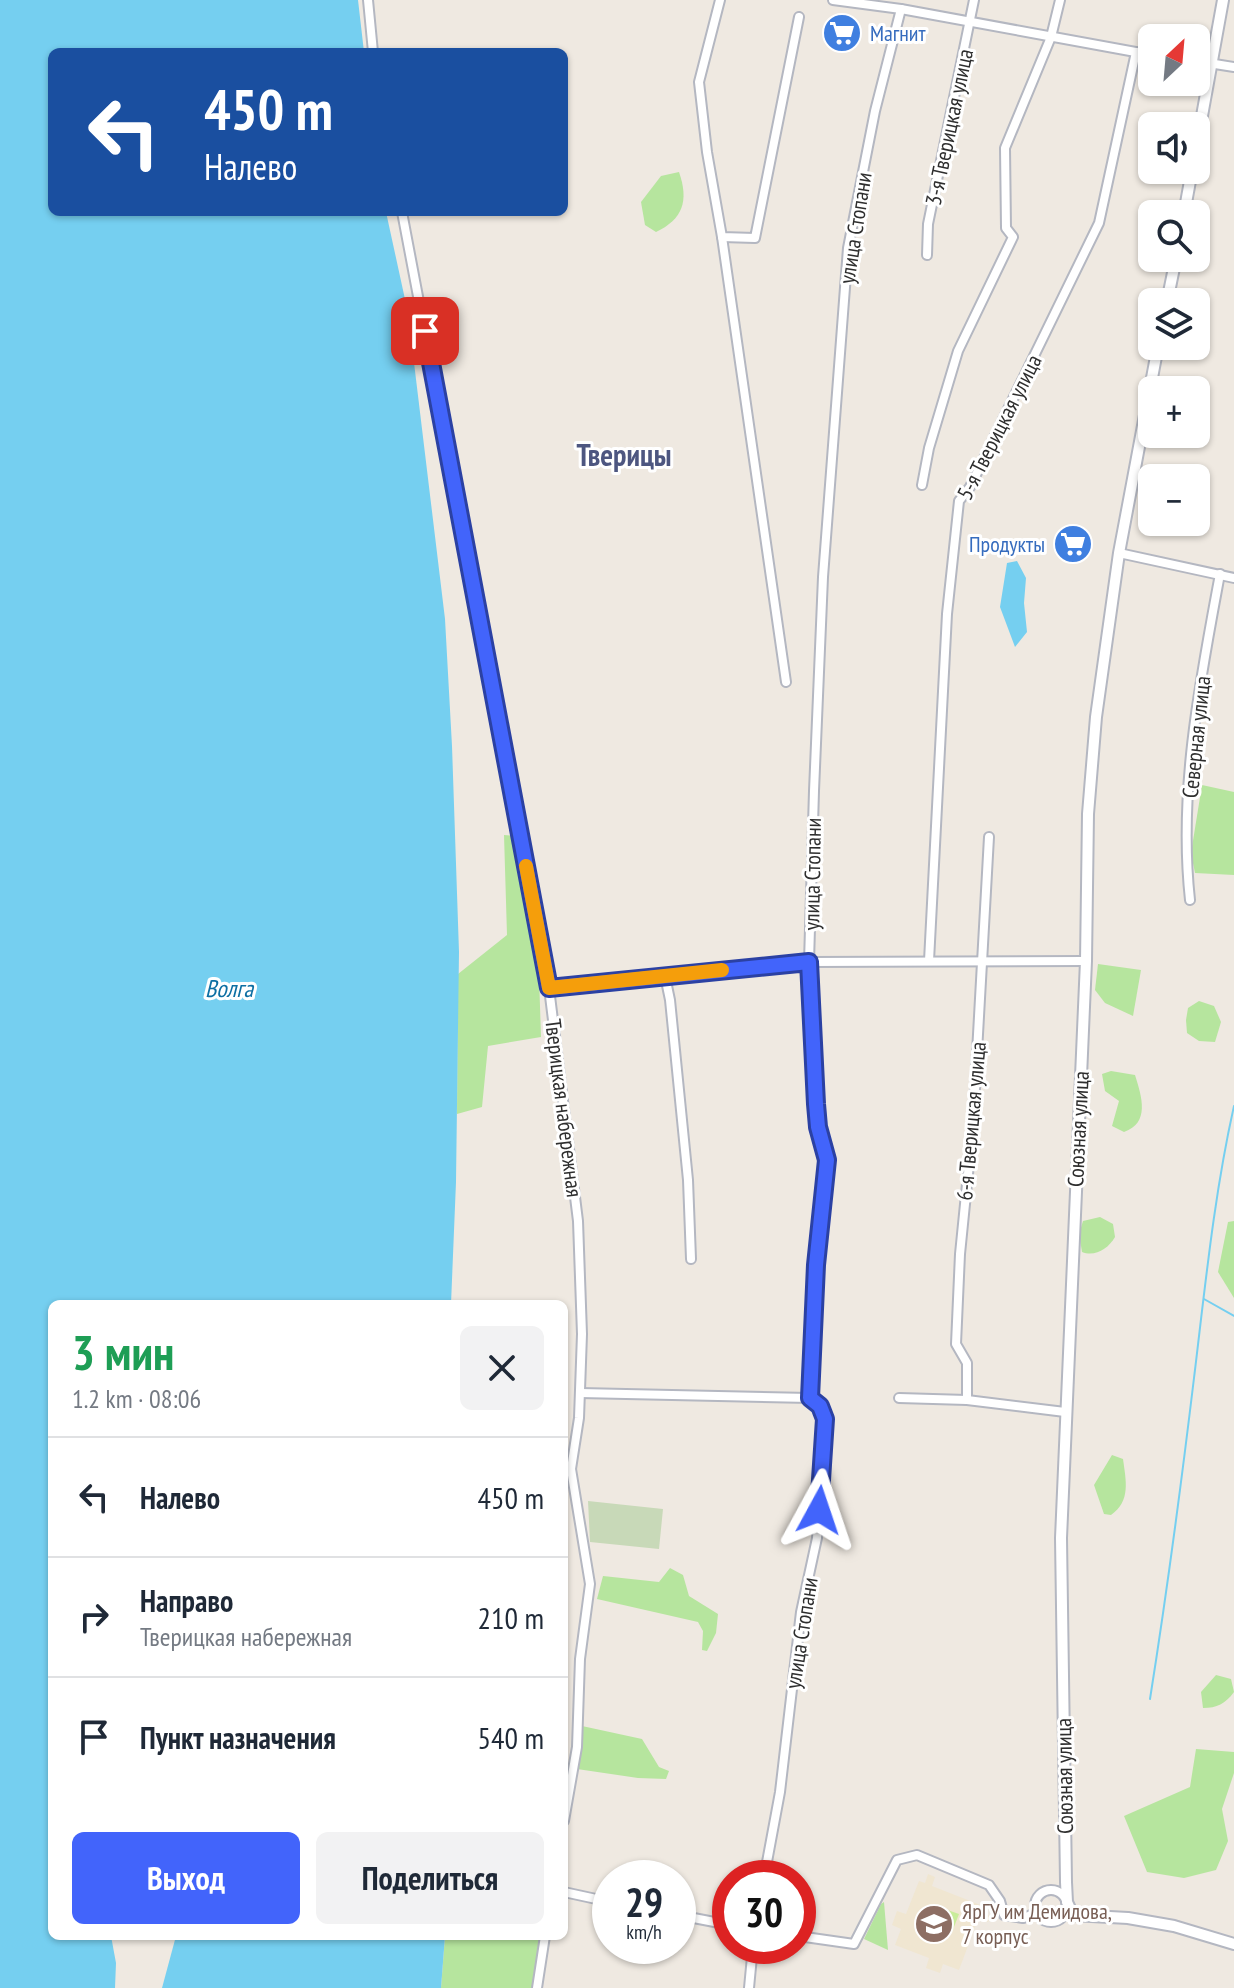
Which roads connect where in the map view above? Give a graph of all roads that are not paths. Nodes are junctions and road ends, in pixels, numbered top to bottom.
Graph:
1 (368, 0) edge
2 (720, 0) edge
3 (833, 0) edge
4 (974, 0) edge
5 (1060, 0) edge
6 (1223, 0) edge
7 (901, 9) junction
8 (799, 17) dead end
9 (970, 22) junction
10 (1051, 37) junction
11 (373, 48) edge
12 (1136, 52) joint
13 (1212, 63) junction
14 (1234, 67) edge
15 (1203, 112) edge
16 (403, 216) edge
17 (722, 237) junction
18 (927, 255) dead end
19 (1155, 360) edge
20 (922, 485) dead end
21 (1119, 553) junction
22 (1220, 574) junction
23 (1234, 578) edge
24 (786, 682) dead end
25 (989, 837) dead end
26 (1190, 900) dead end
27 (929, 961) junction
28 (983, 961) junction
29 (1086, 961) junction
30 (809, 962) junction
31 (665, 976) junction
32 (549, 988) junction
33 (691, 1259) dead end
34 (580, 1393) junction
35 (810, 1398) junction
36 (899, 1398) dead end
37 (967, 1400) junction
38 (1065, 1412) junction
39 (568, 1464) edge
40 (568, 1474) edge
41 (568, 1500) edge
42 (575, 1500) junction
43 (568, 1798) edge
44 (767, 1860) edge
45 (568, 1893) edge
46 (592, 1898) edge
47 (1067, 1902) junction
48 (1037, 1913) junction
49 (1068, 1916) junction
50 (816, 1939) edge
51 (544, 1940) edge
52 (1234, 1944) edge
53 (751, 1964) edge
54 (537, 1988) edge
55 (749, 1988) edge

1 - 11 street
2 - 17 street
3 - 7 street
4 - 9 street, 3-я Тверицкая улица
5 - 10 street
6 - 13 street
7 - 9 street
7 - 30 street, улица Стопани
8 - 17 street
9 - 10 street
9 - 18 street, 3-я Тверицкая улица
10 - 12 street
10 - 20 street
12 - 27 street, 5-я Тверицкая улица
13 - 14 street
13 - 15 street
16 - 32 street, Тверицкая набережная
17 - 24 street
19 - 21 street, Союзная улица
21 - 22 street
21 - 29 street, Союзная улица
22 - 23 street
22 - 26 street, Северная улица
25 - 28 street, 6-я Тверицкая улица
27 - 28 street
27 - 30 street
28 - 29 street
28 - 37 street, 6-я Тверицкая улица
29 - 38 street, Союзная улица
30 - 31 street
30 - 35 street, улица Стопани
31 - 32 street
31 - 33 street
32 - 34 street, Тверицкая набережная
34 - 35 street
34 - 39 street, Тверицкая набережная
35 - 44 street, улица Стопани
36 - 37 street
37 - 38 street
38 - 47 street, Союзная улица
40 - 42 street, Тверицкая набережная
41 - 42 street
42 - 43 street, Тверицкая набережная
45 - 46 street
47 - 48 street
47 - 49 street, Союзная улица
48 - 49 street
48 - 50 street
49 - 52 street
51 - 54 street
53 - 55 street

